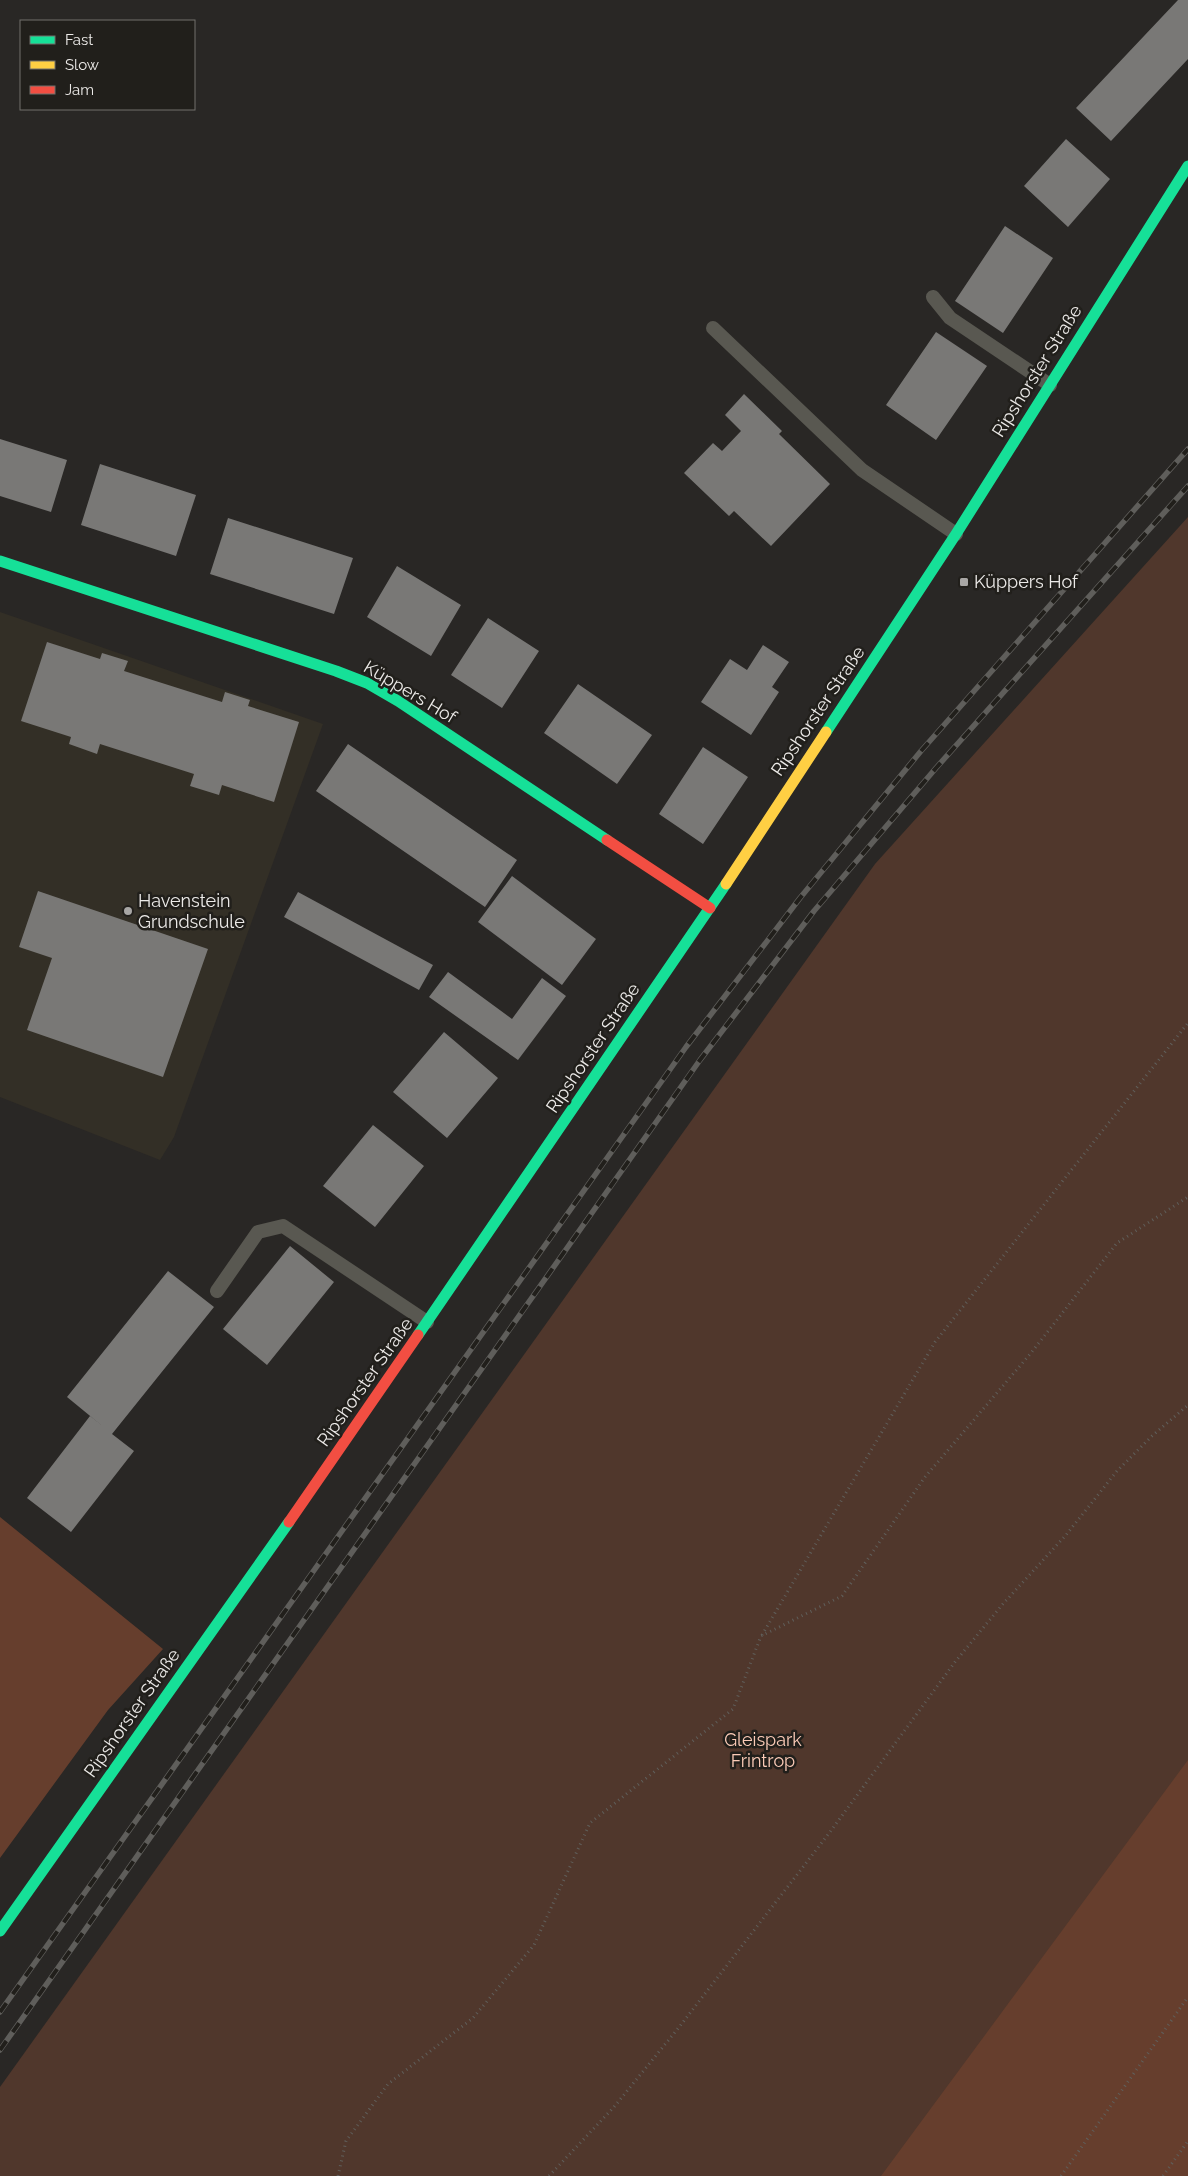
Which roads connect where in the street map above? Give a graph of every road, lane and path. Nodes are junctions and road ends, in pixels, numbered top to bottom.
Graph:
1 (1188, 166) edge
2 (933, 297) dead end
3 (713, 328) dead end
4 (1050, 385) junction
5 (956, 534) junction
6 (0, 561) edge
7 (710, 908) junction
8 (1188, 1023) edge
9 (1188, 1197) edge
10 (217, 1291) dead end
11 (427, 1322) junction
12 (1188, 1405) edge
13 (761, 1636) junction
14 (0, 1931) edge
15 (1188, 1997) edge
16 (1188, 2141) edge
17 (338, 2176) edge
18 (549, 2176) edge
19 (1062, 2176) edge
20 (1163, 2176) edge

1 - 4 street, Ripshorster Straße
2 - 4 lane
3 - 5 lane
4 - 5 street, Ripshorster Straße
5 - 7 street, Ripshorster Straße
6 - 7 street, Küppers Hof
7 - 11 street, Ripshorster Straße
8 - 13 path
9 - 13 path
10 - 11 lane
11 - 14 street, Ripshorster Straße
12 - 18 path
13 - 17 path
15 - 19 path
16 - 20 path

